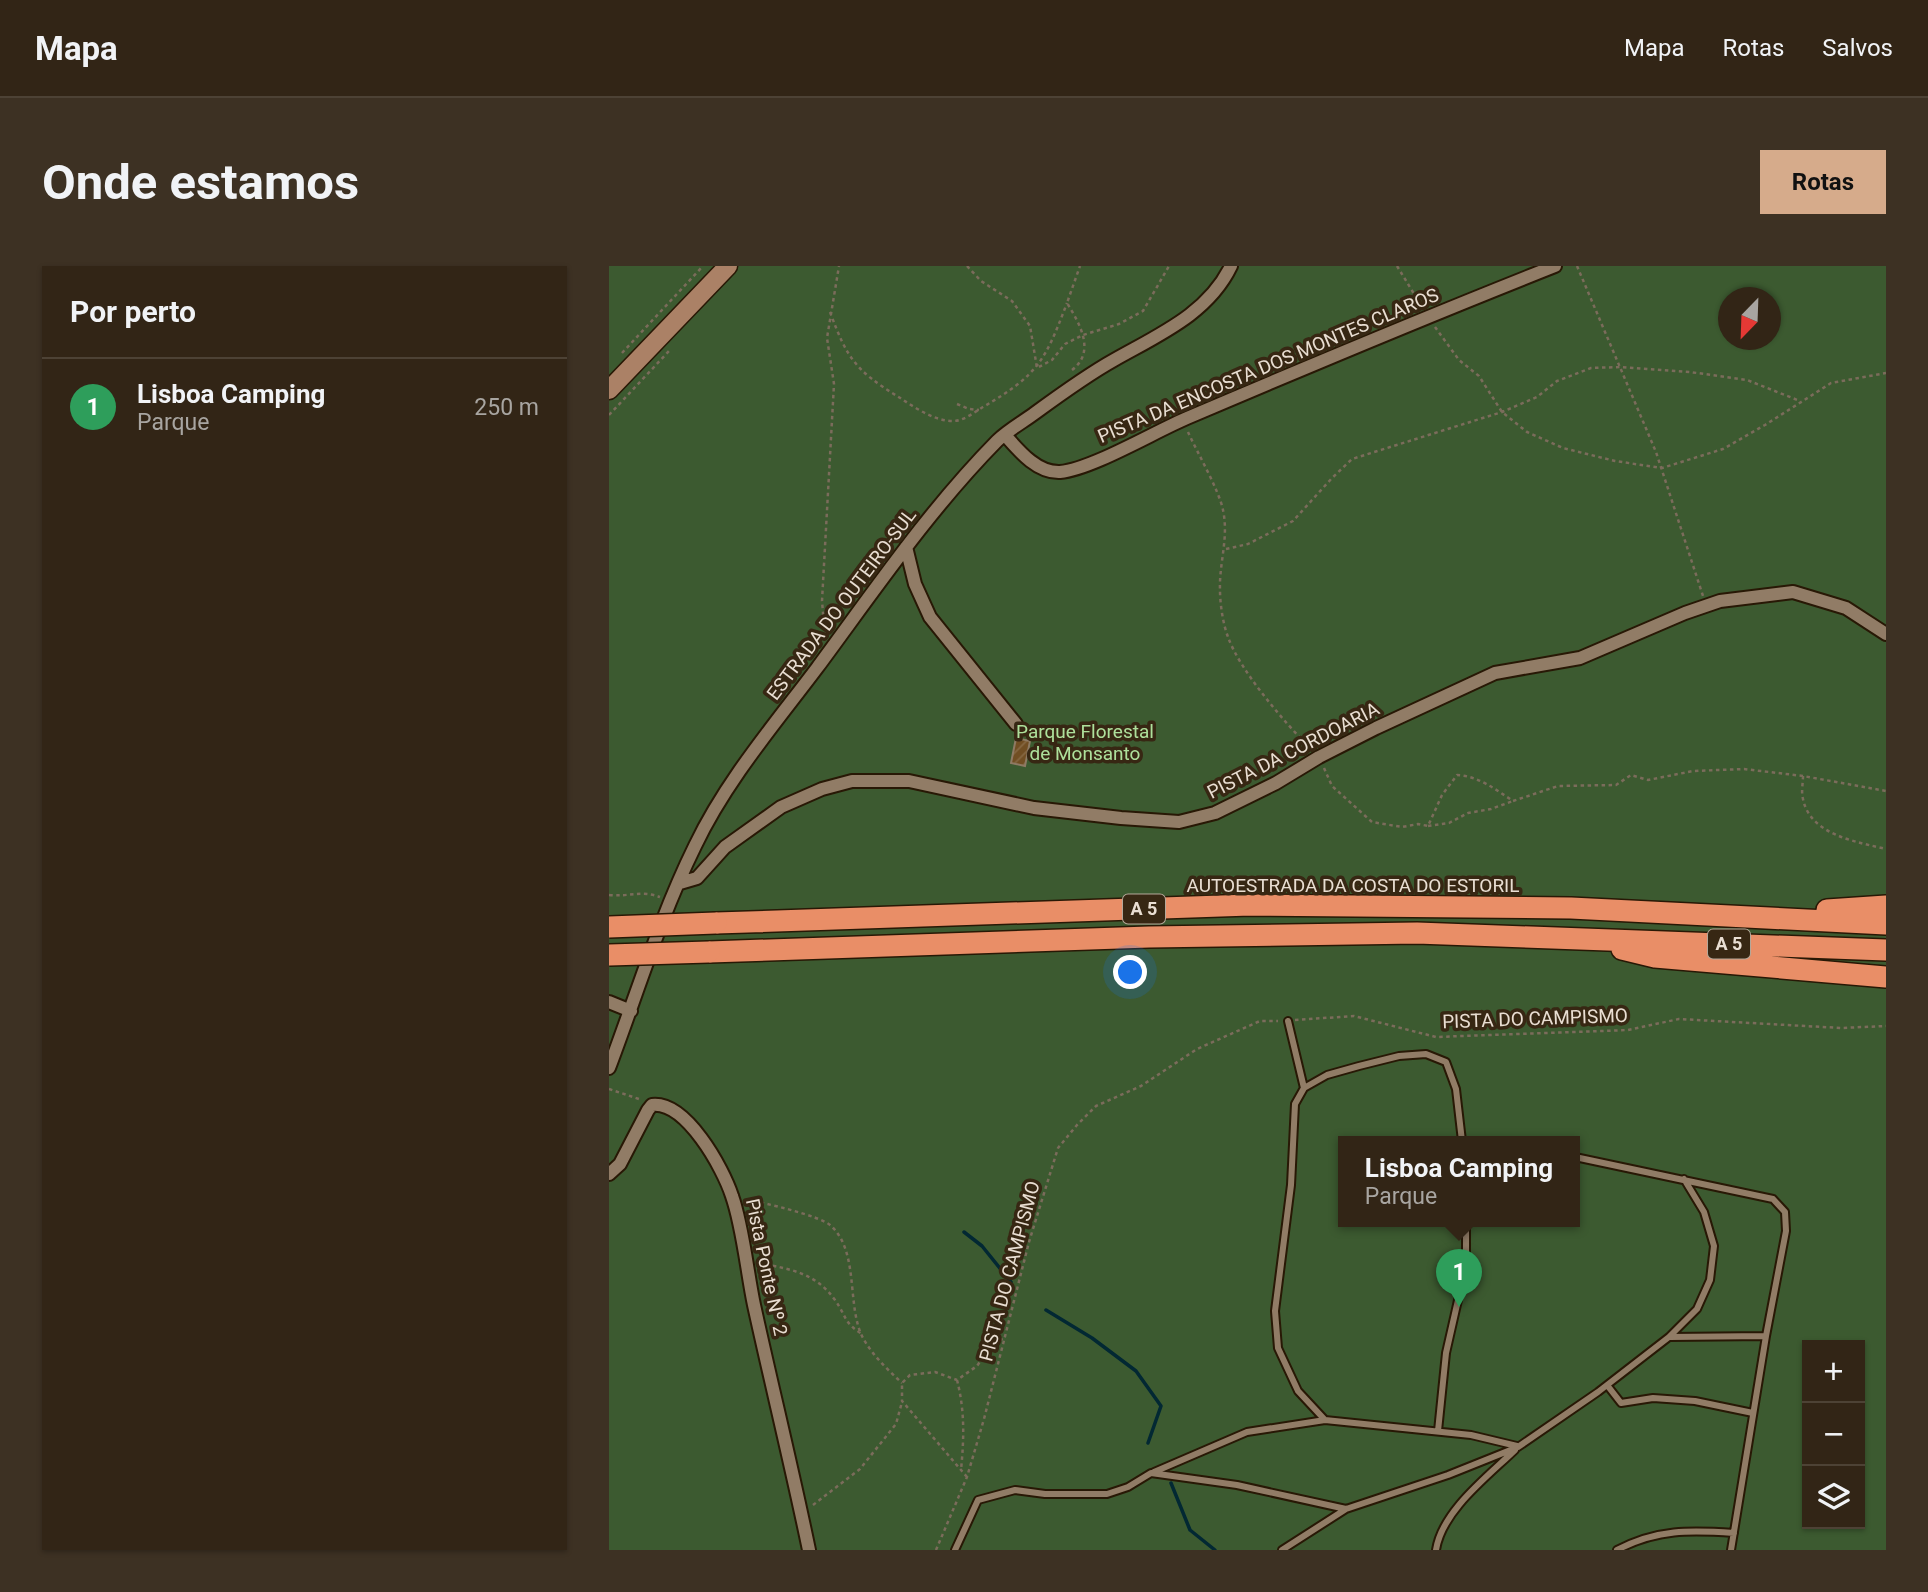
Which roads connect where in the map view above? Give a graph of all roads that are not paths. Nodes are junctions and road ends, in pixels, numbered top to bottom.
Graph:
1 (728, 266) edge
2 (1231, 266) edge
3 (1555, 266) edge
4 (609, 390) edge
5 (1005, 435) junction
6 (906, 547) junction
7 (1886, 634) edge
8 (1016, 724) dead end
9 (680, 883) junction
10 (1886, 906) edge
11 (1731, 918) junction
12 (1886, 924) edge
13 (609, 927) edge
14 (1579, 939) junction
15 (1817, 948) junction
16 (1886, 950) edge
17 (609, 955) edge
18 (1886, 960) edge
19 (1886, 977) edge
20 (609, 1002) edge
21 (631, 1011) junction
22 (1288, 1021) road end
23 (609, 1068) edge
24 (1304, 1088) junction
25 (1461, 1136) edge
26 (1580, 1158) edge
27 (609, 1174) edge
28 (1684, 1179) junction
29 (1466, 1227) edge
30 (1766, 1336) junction
31 (1669, 1337) junction
32 (1607, 1385) junction
33 (1753, 1413) junction
34 (1325, 1420) junction
35 (1438, 1431) junction
36 (1518, 1447) junction
37 (1151, 1473) junction
38 (1346, 1509) junction
39 (1734, 1533) junction
40 (809, 1550) edge
41 (955, 1550) edge
42 (1282, 1550) edge
43 (1436, 1550) edge
44 (1618, 1550) edge
45 (1731, 1550) edge

1 - 4 street
2 - 5 street, ESTRADA DO OUTEIRO-SUL
3 - 5 street, PISTA DA ENCOSTA DOS MONTES CLAROS
5 - 6 street, ESTRADA DO OUTEIRO-SUL
6 - 8 street
6 - 9 street, ESTRADA DO OUTEIRO-SUL
7 - 9 street, PISTA DA CORDOARIA
9 - 21 street, ESTRADA DO OUTEIRO-SUL
10 - 11 highway
11 - 12 highway, AUTOESTRADA DA COSTA DO ESTORIL / A 5
11 - 13 highway, AUTOESTRADA DA COSTA DO ESTORIL / A 5, bridge
14 - 15 highway, A 5
14 - 17 highway, A 5, bridge
14 - 19 highway
15 - 16 highway, A 5
15 - 18 highway
20 - 21 street
21 - 23 street, ESTRADA DO OUTEIRO-SUL
22 - 24 lane
24 - 25 lane
24 - 34 lane
26 - 28 lane
27 - 40 street, Pista Ponte Nº 2
28 - 30 lane
28 - 31 lane
29 - 35 lane
30 - 31 lane
30 - 33 lane
31 - 32 lane
32 - 33 lane
32 - 36 lane
33 - 39 lane
34 - 35 lane
34 - 37 lane
35 - 36 lane
36 - 38 lane
36 - 43 lane
37 - 38 lane
37 - 41 lane
38 - 42 lane
39 - 44 lane
39 - 45 lane

